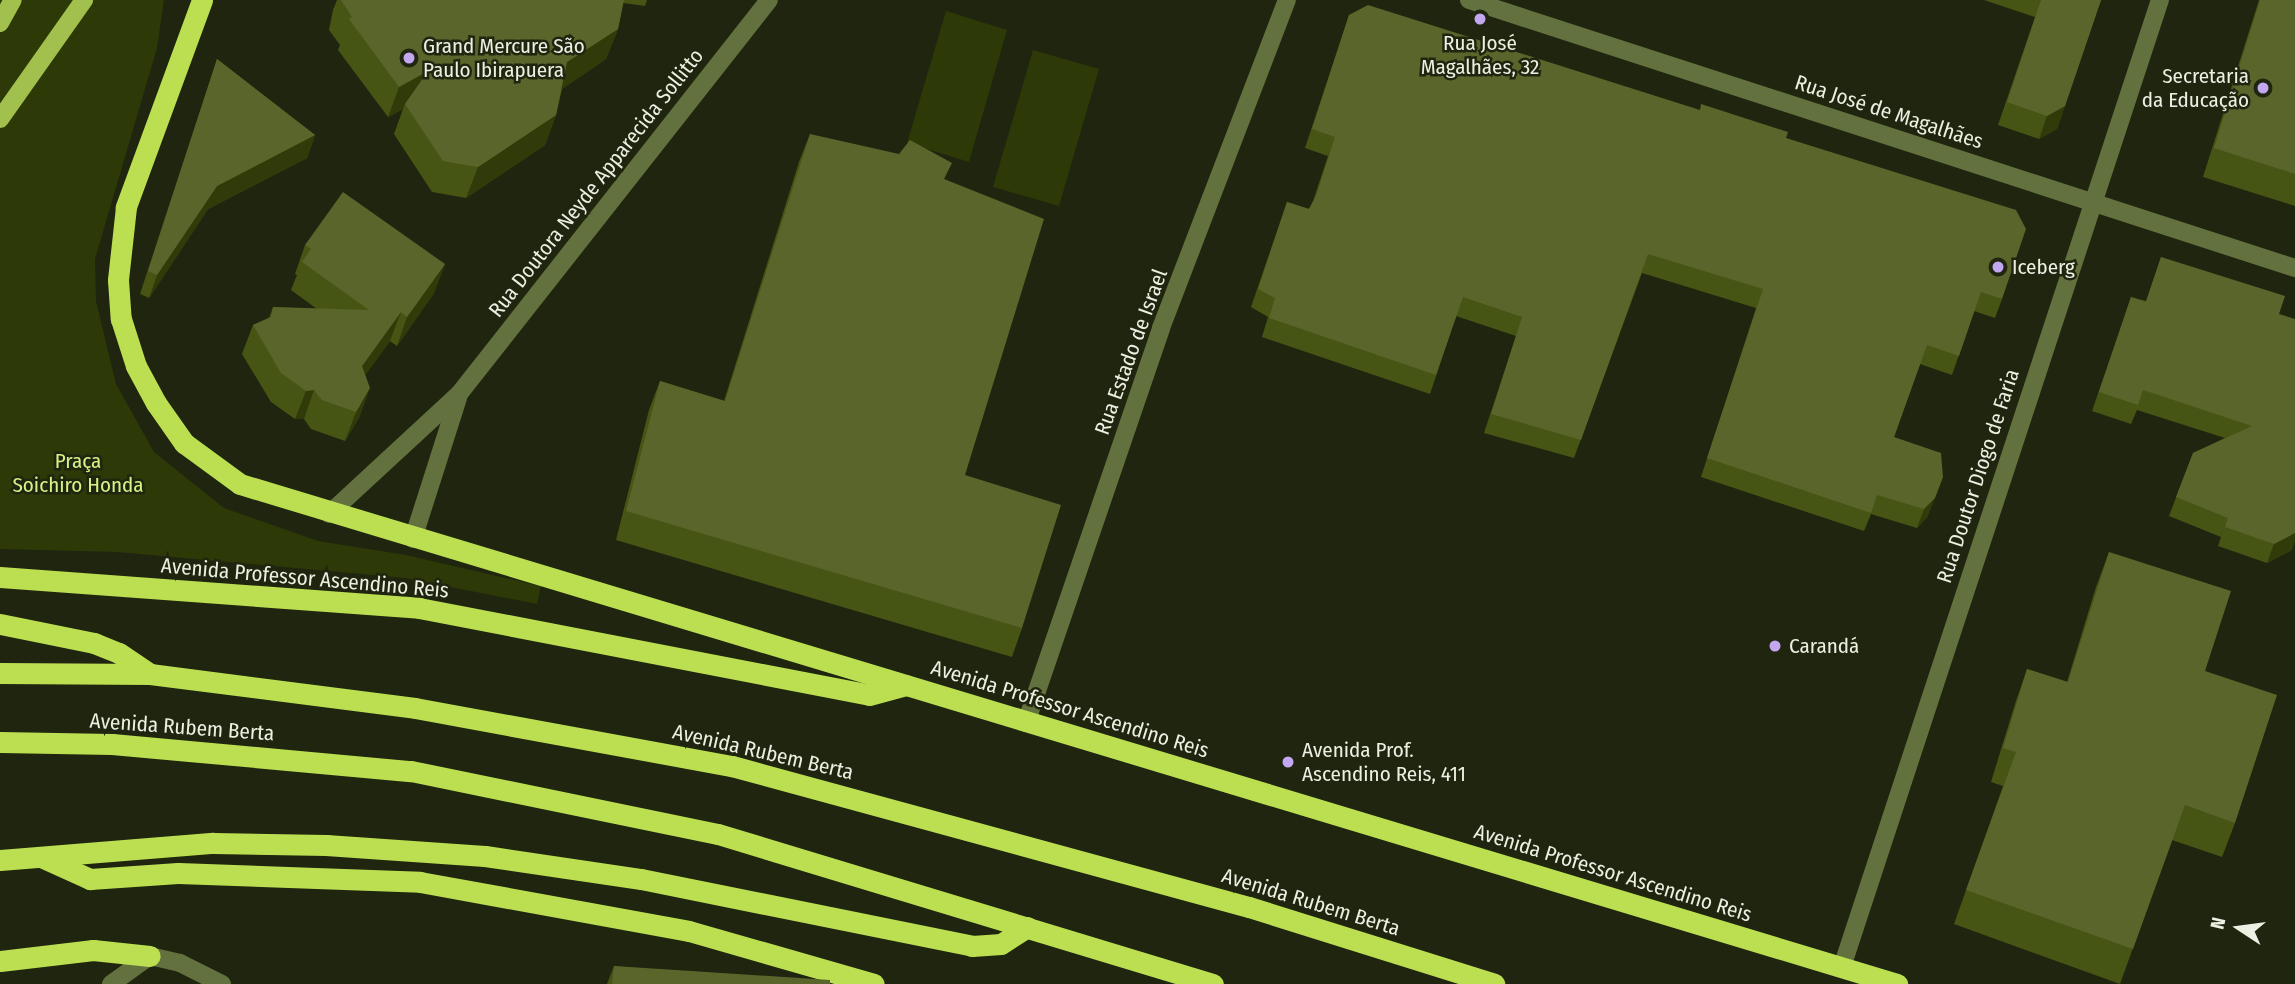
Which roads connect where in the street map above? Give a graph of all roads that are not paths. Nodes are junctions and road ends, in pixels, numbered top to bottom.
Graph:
1 (13, 0) edge
2 (83, 0) edge
3 (202, 0) edge
4 (769, 0) edge
5 (1287, 0) edge
6 (1469, 0) edge
7 (2160, 0) edge
8 (0, 23) edge
9 (0, 120) edge
10 (2091, 202) junction
11 (2295, 268) edge
12 (459, 394) junction
13 (329, 514) junction
14 (413, 539) junction
15 (0, 577) edge
16 (0, 624) edge
17 (0, 673) edge
18 (150, 674) junction
19 (908, 685) junction
20 (1026, 723) junction
21 (0, 742) edge
22 (39, 857) junction
23 (0, 860) edge
24 (1027, 927) junction
25 (150, 956) junction
26 (0, 961) edge
27 (1842, 967) junction
28 (111, 984) edge
29 (222, 984) edge
30 (874, 984) edge
31 (1213, 984) edge
32 (1494, 984) edge
33 (1897, 984) edge

1 - 8 main road
2 - 9 main road
3 - 13 highway
4 - 12 street, Rua Doutora Neyde Apparecida Sollitto
5 - 20 street, Rua Estado de Israel
6 - 10 street, Rua José de Magalhães
7 - 10 street, Rua Doutor Diogo de Faria
10 - 11 street, Rua José de Magalhães
10 - 27 street, Rua Doutor Diogo de Faria
12 - 13 street
12 - 14 street
13 - 14 highway
14 - 19 highway
15 - 19 highway, Avenida Professor Ascendino Reis
16 - 18 highway
17 - 18 highway, Avenida Rubem Berta
18 - 32 highway, Avenida Rubem Berta
19 - 20 highway, Avenida Professor Ascendino Reis
20 - 27 highway, Avenida Professor Ascendino Reis
21 - 24 highway, Avenida Rubem Berta
22 - 23 highway
22 - 24 highway
22 - 30 highway
24 - 31 highway, Avenida Rubem Berta
25 - 26 highway
25 - 28 street
25 - 29 street
27 - 33 highway, Avenida Professor Ascendino Reis

